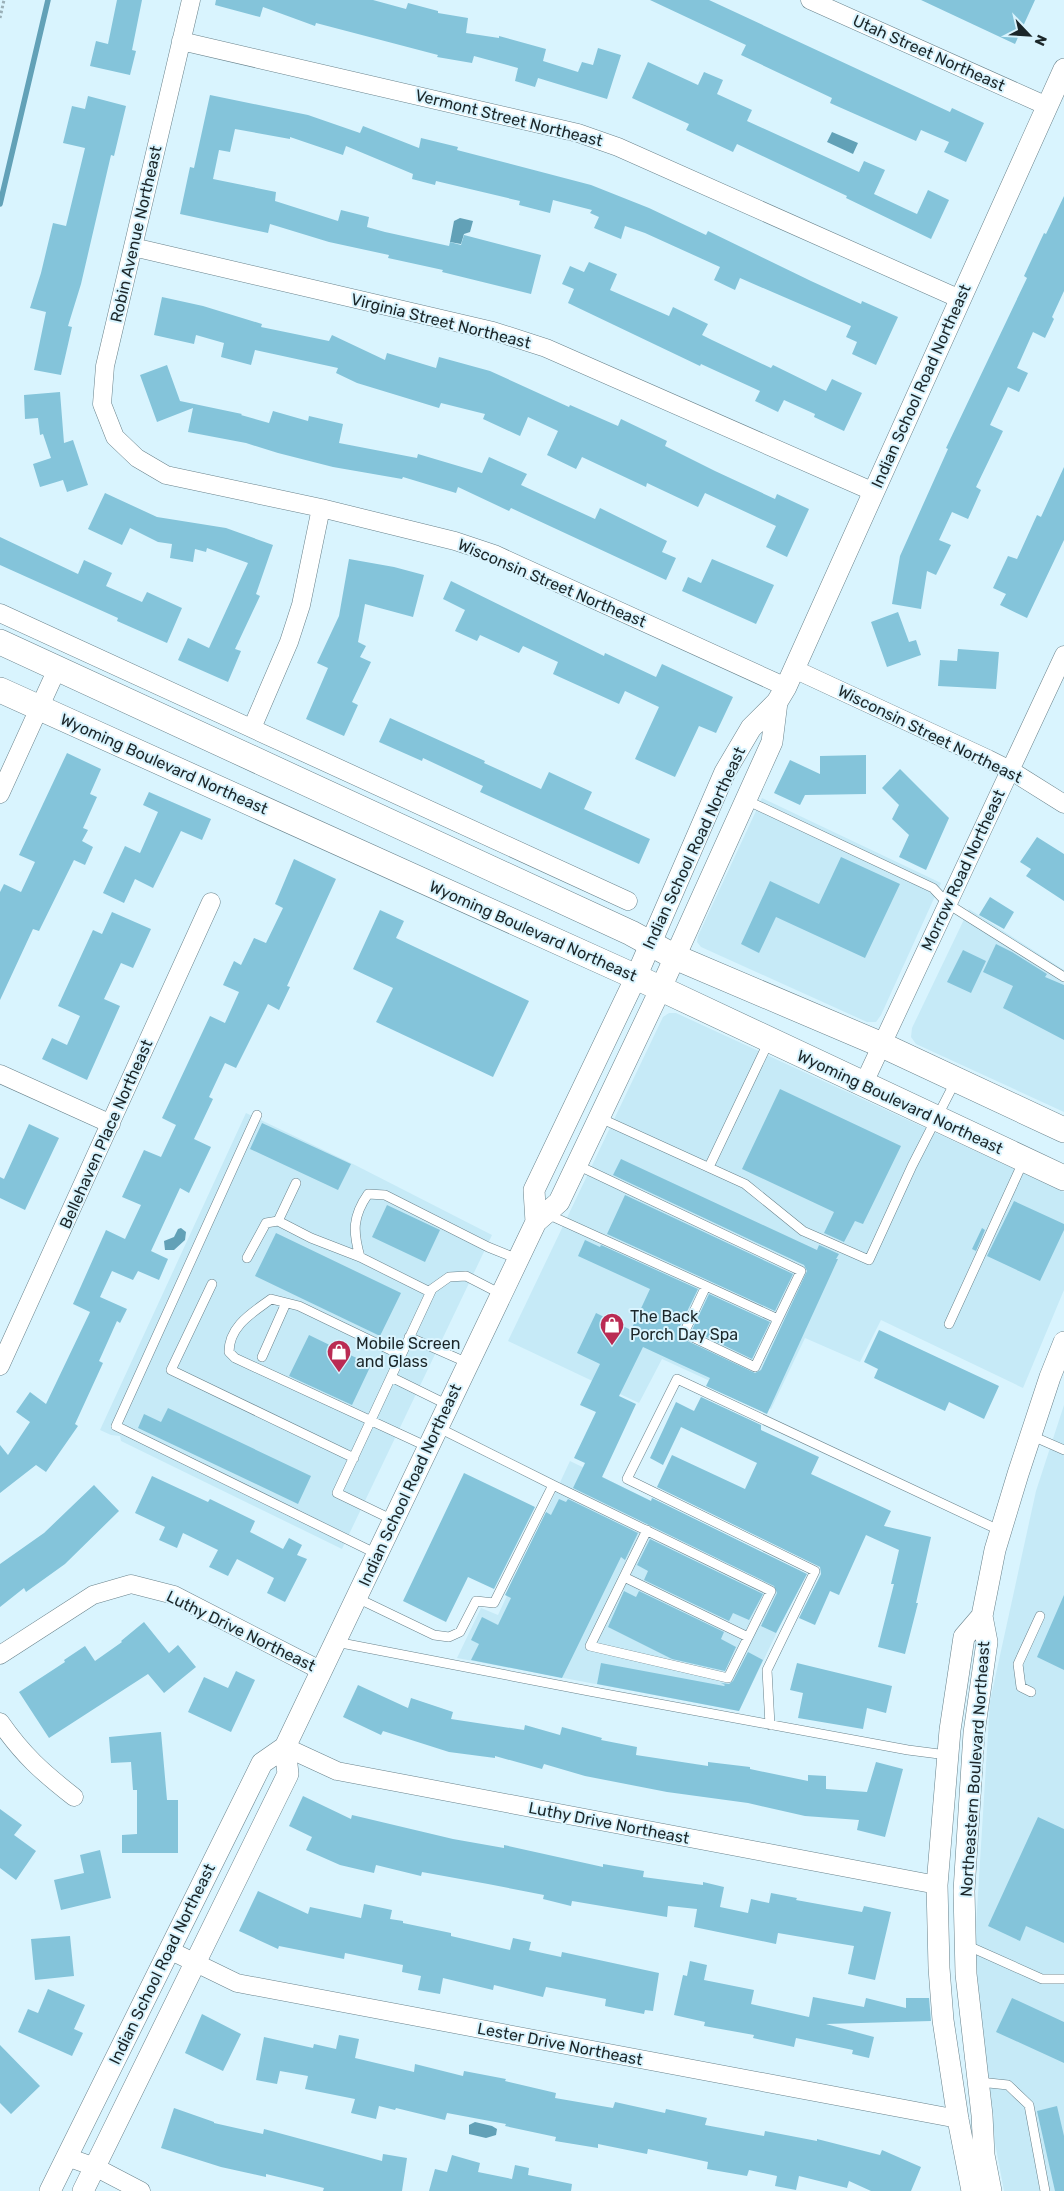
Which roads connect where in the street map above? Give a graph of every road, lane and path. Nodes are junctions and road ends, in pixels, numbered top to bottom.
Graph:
1 (4, 0) edge
2 (191, 0) edge
3 (810, 0) edge
4 (0, 18) edge
5 (181, 41) junction
6 (1064, 69) edge
7 (1048, 106) junction
8 (133, 247) junction
9 (960, 299) junction
10 (137, 458) joint
11 (874, 492) junction
12 (321, 508) junction
13 (0, 613) edge
14 (0, 642) edge
15 (1064, 655) edge
16 (57, 669) junction
17 (786, 686) junction
18 (0, 690) edge
19 (40, 708) junction
20 (252, 728) junction
21 (1010, 770) junction
22 (0, 794) edge
23 (746, 800) junction
24 (1064, 804) edge
25 (628, 901) dead end
26 (211, 902) dead end
27 (948, 904) junction
28 (650, 942) junction
29 (675, 957) junction
30 (1064, 977) edge
31 (636, 978) junction
32 (660, 990) junction
33 (769, 1041) junction
34 (882, 1045) junction
35 (0, 1074) edge
36 (956, 1079) junction
37 (864, 1085) junction
38 (257, 1115) dead end
39 (600, 1118) junction
40 (936, 1119) junction
41 (111, 1124) junction
42 (1064, 1130) edge
43 (1024, 1160) junction
44 (577, 1165) junction
45 (709, 1168) junction
46 (1064, 1178) edge
47 (296, 1182) dead end
48 (541, 1218) junction
49 (278, 1221) junction
50 (360, 1257) junction
51 (247, 1258) dead end
52 (518, 1260) junction
53 (212, 1284) dead end
54 (706, 1286) junction
55 (430, 1292) junction
56 (501, 1294) junction
57 (286, 1303) junction
58 (778, 1319) junction
59 (949, 1324) dead end
60 (410, 1337) junction
61 (1064, 1342) edge
62 (401, 1355) junction
63 (262, 1357) dead end
64 (468, 1363) junction
65 (0, 1366) edge
66 (391, 1377) junction
67 (448, 1405) junction
68 (370, 1422) junction
69 (438, 1427) junction
70 (1030, 1435) junction
71 (428, 1447) junction
72 (1064, 1450) edge
73 (354, 1458) junction
74 (553, 1485) junction
75 (394, 1520) junction
76 (647, 1530) junction
77 (1001, 1531) junction
78 (377, 1554) junction
79 (624, 1577) junction
80 (357, 1598) junction
81 (982, 1616) junction
82 (1040, 1616) dead end
83 (748, 1637) junction
84 (336, 1642) junction
85 (0, 1655) edge
86 (322, 1671) junction
87 (1031, 1692) dead end
88 (0, 1722) edge
89 (770, 1725) junction
90 (285, 1747) junction
91 (949, 1758) junction
92 (74, 1797) dead end
93 (937, 1885) junction
94 (965, 1944) junction
95 (168, 1950) junction
96 (195, 1964) junction
97 (939, 1968) junction
98 (1064, 1979) edge
99 (979, 2082) junction
100 (958, 2119) junction
101 (67, 2156) junction
102 (94, 2167) junction
103 (50, 2191) edge
104 (82, 2191) edge
105 (140, 2191) edge
106 (972, 2191) edge
107 (991, 2191) edge
108 (1045, 2191) edge

1 - 4 path
2 - 5 street, Robin Avenue Northeast
3 - 7 street, Utah Street Northeast
5 - 8 street, Robin Avenue Northeast
5 - 9 street, Vermont Street Northeast
6 - 7 street, Indian School Road Northeast
7 - 9 street, Indian School Road Northeast
8 - 10 street, Robin Avenue Northeast
8 - 11 street, Virginia Street Northeast
9 - 11 street, Indian School Road Northeast
10 - 12 street, Wisconsin Street Northeast
11 - 17 street, Indian School Road Northeast
12 - 17 street, Wisconsin Street Northeast
12 - 20 street
13 - 20 street
14 - 16 main road
15 - 21 street, Morrow Road Northeast
16 - 19 street
16 - 28 main road
17 - 21 street, Wisconsin Street Northeast
17 - 23 street, Indian School Road Northeast
17 - 28 street, Indian School Road Northeast
18 - 19 main road, Wyoming Boulevard Northeast
19 - 22 street
19 - 31 main road, Wyoming Boulevard Northeast
20 - 25 street
21 - 24 street, Wisconsin Street Northeast
21 - 27 street, Morrow Road Northeast
23 - 27 lane
23 - 29 street, Indian School Road Northeast
26 - 41 street, Bellehaven Place Northeast
27 - 30 lane
27 - 34 street, Morrow Road Northeast
28 - 29 main road
28 - 31 street, Indian School Road Northeast
29 - 32 street, Indian School Road Northeast
29 - 34 main road
31 - 32 main road, Wyoming Boulevard Northeast
31 - 48 street, Indian School Road Northeast
32 - 33 main road, Wyoming Boulevard Northeast
32 - 39 street, Indian School Road Northeast
33 - 37 main road, Wyoming Boulevard Northeast
33 - 45 lane
34 - 36 main road
34 - 37 street, Morrow Road Northeast
35 - 41 street
36 - 40 lane
36 - 42 main road
37 - 40 main road, Wyoming Boulevard Northeast
38 - 78 lane
39 - 44 street, Indian School Road Northeast
39 - 45 lane
40 - 43 main road, Wyoming Boulevard Northeast
40 - 45 lane
41 - 65 street, Bellehaven Place Northeast
43 - 46 main road, Wyoming Boulevard Northeast
43 - 59 lane
44 - 48 street, Indian School Road Northeast
44 - 58 lane
47 - 49 lane
48 - 52 street, Indian School Road Northeast
48 - 54 lane
49 - 50 lane
49 - 51 lane
50 - 52 lane
50 - 55 lane
52 - 56 street, Indian School Road Northeast
53 - 73 lane
54 - 58 lane
54 - 58 lane
55 - 56 lane
55 - 60 lane
56 - 64 street, Indian School Road Northeast
57 - 62 lane
57 - 63 lane
57 - 68 lane
60 - 62 lane
60 - 64 lane
61 - 70 street, Northeastern Boulevard Northeast
62 - 66 lane
64 - 67 street, Indian School Road Northeast
66 - 67 lane
66 - 68 lane
67 - 69 street, Indian School Road Northeast
68 - 71 lane
68 - 73 lane
69 - 71 street, Indian School Road Northeast
69 - 74 lane
70 - 72 lane
70 - 77 street, Northeastern Boulevard Northeast
71 - 75 street, Indian School Road Northeast
73 - 75 lane
74 - 76 lane
74 - 80 lane
75 - 78 street, Indian School Road Northeast
76 - 79 lane
76 - 83 lane
77 - 81 street, Northeastern Boulevard Northeast
77 - 89 lane
78 - 80 street, Indian School Road Northeast
79 - 83 lane
79 - 83 lane
80 - 84 street, Indian School Road Northeast
81 - 91 street, Northeastern Boulevard Northeast
81 - 94 street, Northeastern Boulevard Northeast
82 - 87 lane
84 - 86 street, Indian School Road Northeast
84 - 89 lane
85 - 86 street, Luthy Drive Northeast
86 - 90 street, Indian School Road Northeast
88 - 92 street
89 - 91 lane
90 - 93 street, Luthy Drive Northeast
90 - 95 street, Indian School Road Northeast
90 - 96 street, Indian School Road Northeast
91 - 93 street, Northeastern Boulevard Northeast
91 - 94 street
93 - 97 street, Northeastern Boulevard Northeast
94 - 98 lane
94 - 99 street, Northeastern Boulevard Northeast
95 - 96 street, Lester Drive Northeast
95 - 101 street, Indian School Road Northeast
96 - 100 street, Lester Drive Northeast
96 - 102 street, Indian School Road Northeast
97 - 99 street
97 - 100 street, Northeastern Boulevard Northeast
99 - 107 street, Northeastern Boulevard Northeast
99 - 108 lane
100 - 106 street, Northeastern Boulevard Northeast
101 - 102 street
101 - 103 street, Indian School Road Northeast
102 - 104 street, Indian School Road Northeast
102 - 105 street

